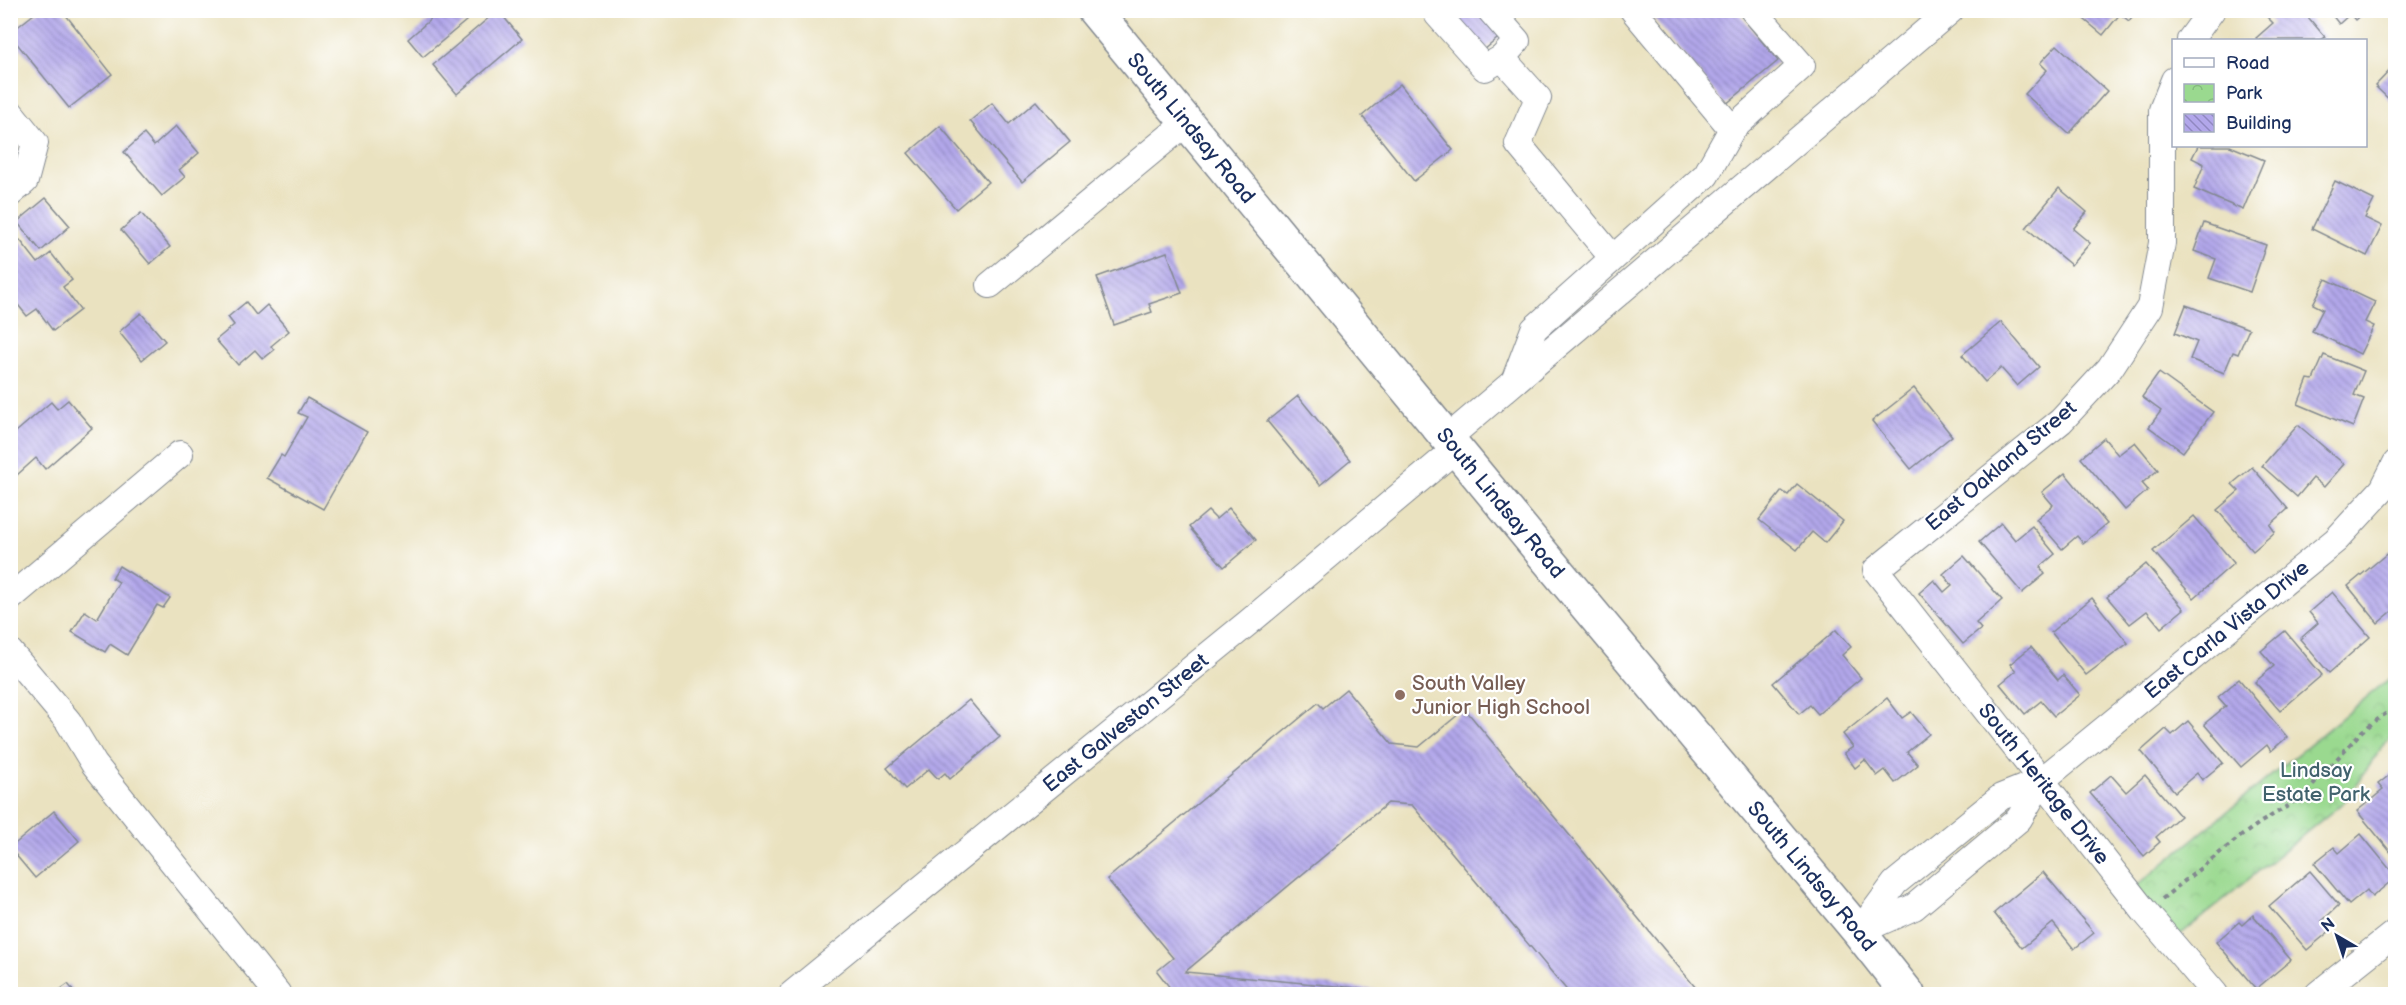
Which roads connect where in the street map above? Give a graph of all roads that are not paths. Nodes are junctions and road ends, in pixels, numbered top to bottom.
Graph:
1 (1095, 10) edge
2 (1440, 10) edge
3 (1490, 10) edge
4 (1633, 10) edge
5 (1753, 10) edge
6 (1951, 10) edge
7 (2212, 10) edge
8 (2191, 39) edge
9 (1502, 58) junction
10 (2172, 85) edge
11 (10, 112) edge
12 (1187, 122) junction
13 (1732, 129) junction
14 (10, 194) edge
15 (1612, 257) junction
16 (990, 285) dead end
17 (1513, 382) junction
18 (1452, 443) junction
19 (180, 454) dead end
20 (2396, 463) edge
21 (1876, 570) joint
22 (10, 598) edge
23 (10, 652) edge
24 (2041, 781) junction
25 (1859, 932) junction
26 (2396, 932) edge
27 (278, 994) edge
28 (792, 994) edge
29 (1908, 994) edge
30 (2214, 994) edge
31 (2318, 994) edge

1 - 12 main road, South Lindsay Road
2 - 9 street
3 - 9 street
4 - 13 street
5 - 13 street
6 - 17 street, East Galveston Street
7 - 8 street
9 - 15 street
10 - 21 street, East Oakland Street
11 - 14 street
12 - 16 street
12 - 18 main road, South Lindsay Road
13 - 15 street
15 - 17 street
17 - 18 street, East Galveston Street
18 - 25 main road, South Lindsay Road
18 - 28 street, East Galveston Street
19 - 22 street
20 - 24 street, East Carla Vista Drive
21 - 24 street, South Heritage Drive
23 - 27 street
24 - 25 street, East Carla Vista Drive
24 - 30 street, South Heritage Drive
25 - 29 main road, South Lindsay Road
26 - 31 street

